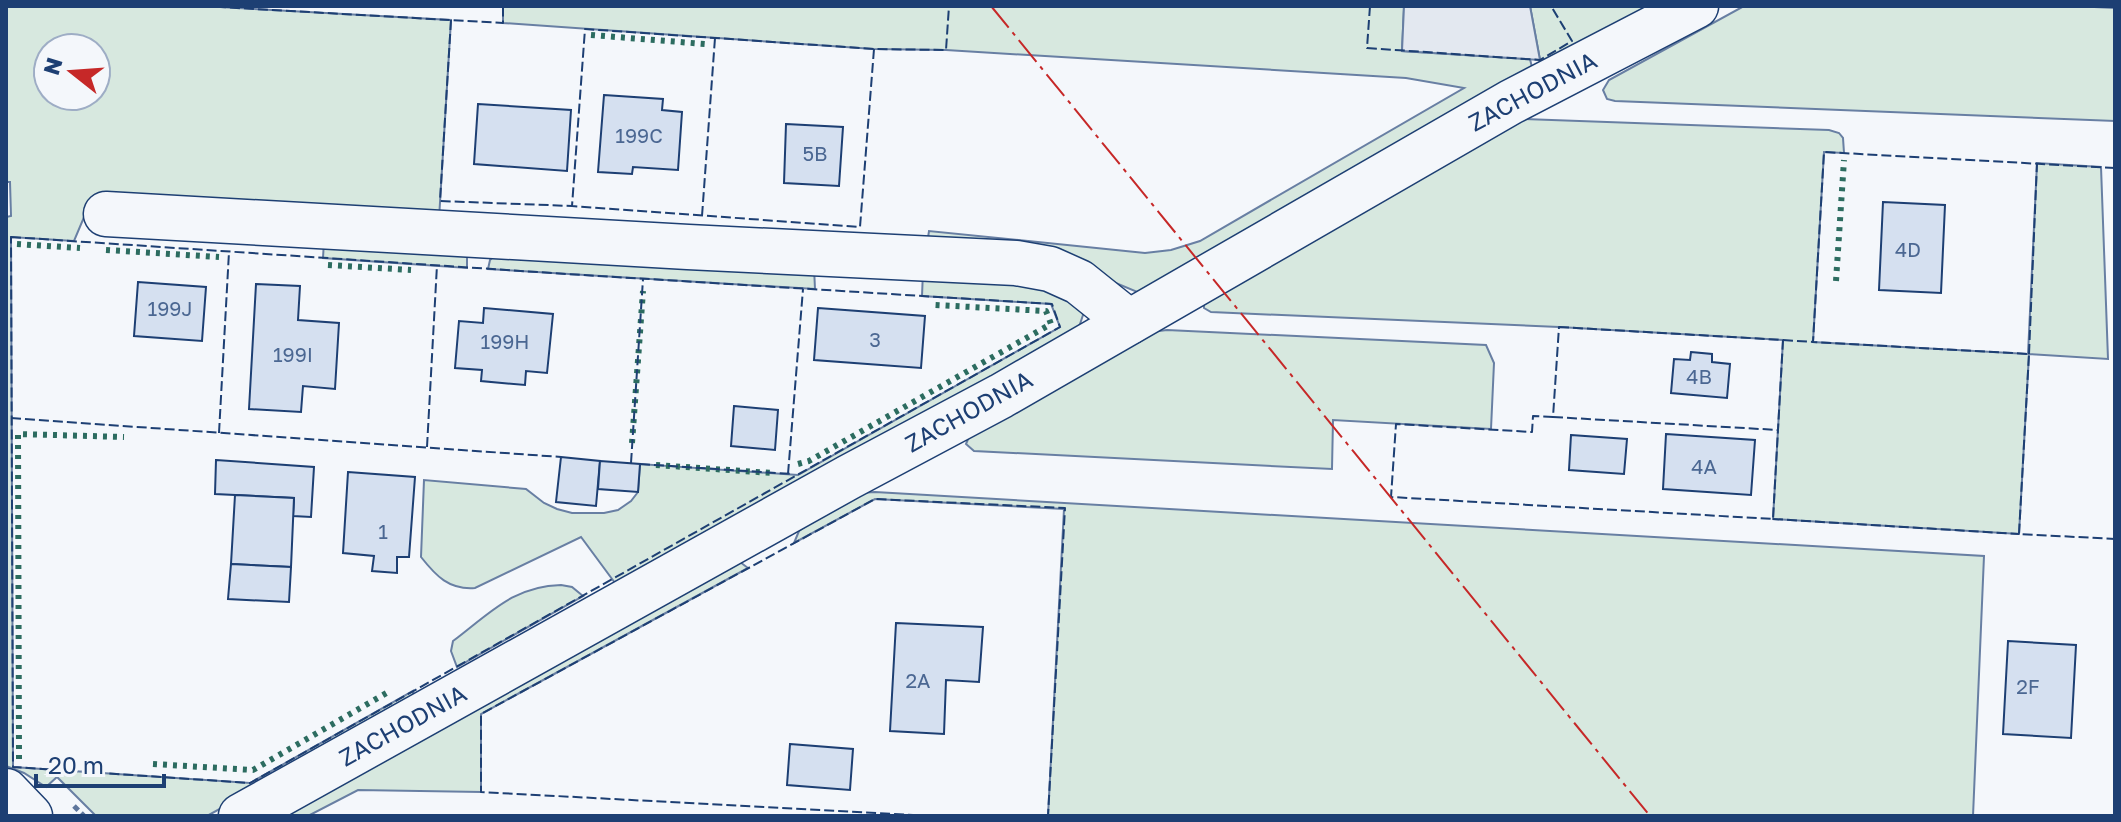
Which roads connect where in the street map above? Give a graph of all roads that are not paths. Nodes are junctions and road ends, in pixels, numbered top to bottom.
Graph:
1 (1696, 6) edge
2 (106, 214) dead end
3 (1129, 322) junction
4 (6, 791) edge
5 (30, 816) edge
6 (241, 816) edge

1 - 3 street, ZACHODNIA
2 - 3 street
3 - 6 street, ZACHODNIA
4 - 5 street

